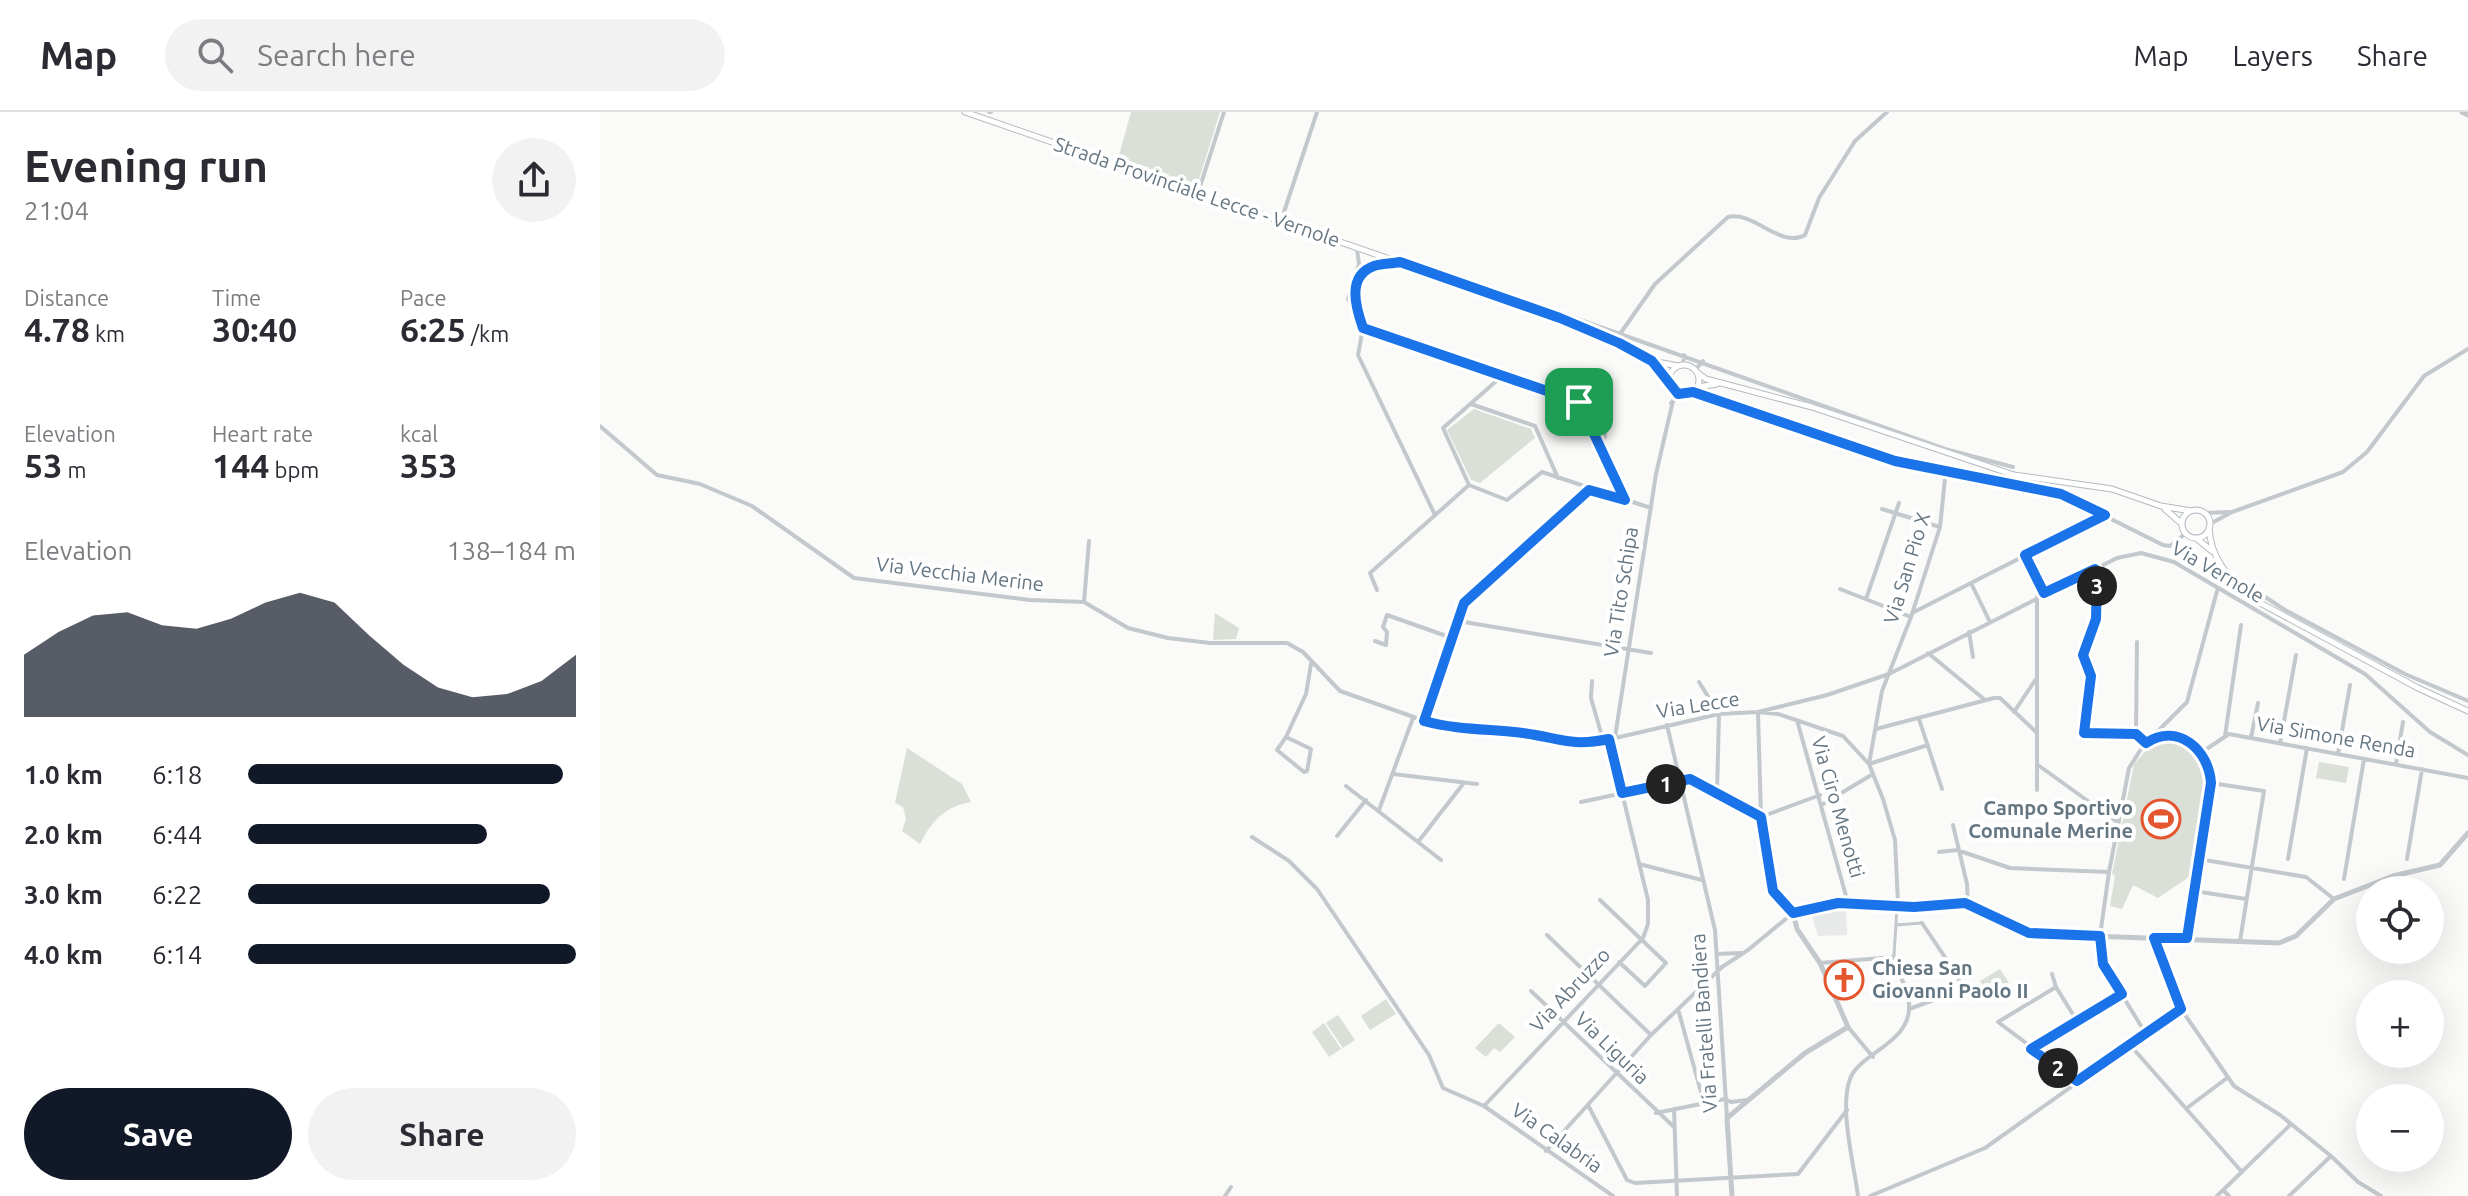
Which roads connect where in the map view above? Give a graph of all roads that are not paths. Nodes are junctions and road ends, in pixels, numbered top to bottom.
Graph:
1 (965, 112) edge
2 (1224, 112) edge
3 (1317, 112) edge
4 (1887, 112) edge
5 (2462, 112) edge
6 (981, 115) edge
7 (2468, 115) edge
8 (1198, 193) junction
9 (1281, 221) junction
10 (1356, 247) junction
11 (1373, 252) junction
12 (1400, 262) junction
13 (1359, 264) junction
14 (1370, 267) junction
15 (1433, 273) junction
16 (1361, 321) junction
17 (1363, 328) junction
18 (1620, 334) junction
19 (2468, 349) edge
20 (1684, 355) junction
21 (1652, 361) junction
22 (1703, 361) junction
23 (1680, 365) junction
24 (1696, 371) junction
25 (1502, 376) junction
26 (1669, 378) junction
27 (1722, 384) junction
28 (1696, 389) junction
29 (1678, 393) junction
30 (1579, 402) junction
31 (1471, 404) junction
32 (600, 426) edge
33 (1603, 453) junction
34 (2013, 467) dead end
35 (1946, 469) junction
36 (1558, 478) junction
37 (1469, 485) junction
38 (1589, 490) junction
39 (1625, 500) junction
40 (1899, 503) dead end
41 (2161, 506) junction
42 (1651, 508) junction
43 (1882, 509) dead end
44 (2191, 511) junction
45 (2232, 512) junction
46 (2204, 513) junction
47 (1895, 514) junction
48 (1435, 515) junction
49 (2105, 515) junction
50 (2182, 523) junction
51 (2209, 526) junction
52 (1940, 527) junction
53 (2185, 534) junction
54 (2196, 538) junction
55 (1089, 541) dead end
56 (2025, 555) junction
57 (2215, 555) junction
58 (2095, 569) junction
59 (2225, 571) junction
60 (1971, 583) junction
61 (1840, 589) dead end
62 (1377, 590) dead end
63 (2217, 591) junction
64 (2044, 593) junction
65 (2037, 597) junction
66 (1866, 599) junction
67 (1084, 602) junction
68 (1912, 615) junction
69 (1458, 621) junction
70 (1990, 621) junction
71 (2241, 625) dead end
72 (1969, 632) junction
73 (1452, 638) junction
74 (1375, 641) dead end
75 (2137, 642) dead end
76 (1628, 649) junction
77 (1303, 652) joint
78 (1651, 653) dead end
79 (1928, 653) junction
80 (2296, 655) dead end
81 (1973, 657) dead end
82 (1311, 664) junction
83 (1887, 674) junction
84 (2037, 677) junction
85 (1592, 681) dead end
86 (1699, 682) dead end
87 (2350, 685) dead end
88 (1985, 700) junction
89 (2468, 701) edge
90 (2258, 703) dead end
91 (2467, 710) edge
92 (1758, 712) junction
93 (2014, 712) junction
94 (1719, 714) junction
95 (1414, 717) junction
96 (1919, 719) junction
97 (1797, 720) junction
98 (1424, 721) junction
99 (2403, 722) dead end
100 (1667, 725) junction
101 (1876, 729) junction
102 (2037, 732) junction
103 (2136, 734) junction
104 (2225, 736) junction
105 (1286, 737) junction
106 (2251, 738) junction
107 (1609, 739) junction
108 (2148, 742) junction
109 (2280, 743) junction
110 (1928, 745) junction
111 (2307, 748) junction
112 (2202, 752) junction
113 (2338, 754) junction
114 (2468, 755) edge
115 (2364, 758) junction
116 (1869, 764) junction
117 (2037, 764) junction
118 (2396, 764) junction
119 (2422, 769) junction
120 (1393, 774) junction
121 (1873, 774) junction
122 (2468, 778) edge
123 (1680, 781) junction
124 (1464, 783) junction
125 (2211, 783) junction
126 (1477, 784) dead end
127 (1346, 786) dead end
128 (1942, 789) dead end
129 (2037, 790) dead end
130 (1622, 793) junction
131 (1717, 794) junction
132 (1820, 795) junction
133 (1366, 800) junction
134 (1581, 802) dead end
135 (1822, 805) junction
136 (1379, 810) junction
137 (1761, 816) junction
138 (2117, 822) junction
139 (1953, 825) dead end
140 (2468, 833) edge
141 (1337, 836) dead end
142 (1252, 837) dead end
143 (1418, 842) junction
144 (1957, 850) junction
145 (1939, 852) dead end
146 (2199, 859) junction
147 (2288, 859) dead end
148 (2407, 859) dead end
149 (1441, 860) dead end
150 (1639, 864) junction
151 (2251, 868) junction
152 (2109, 872) junction
153 (2344, 879) dead end
154 (1702, 880) junction
155 (2194, 891) junction
156 (2246, 899) junction
157 (2334, 899) junction
158 (1600, 900) dead end
159 (1848, 903) junction
160 (1898, 904) junction
161 (1968, 904) junction
162 (1793, 913) junction
163 (1922, 923) joint
164 (1896, 925) junction
165 (1547, 935) dead end
166 (2100, 936) junction
167 (2154, 938) junction
168 (2187, 938) junction
169 (1642, 939) junction
170 (2240, 941) junction
171 (1744, 953) junction
172 (1717, 954) junction
173 (1894, 957) junction
174 (1619, 961) junction
175 (1820, 963) junction
176 (1718, 974) junction
177 (2052, 974) dead end
178 (1597, 983) junction
179 (2056, 987) junction
180 (1531, 991) dead end
181 (2122, 994) junction
182 (1678, 1009) junction
183 (1909, 1009) junction
184 (2181, 1009) junction
185 (2077, 1021) junction
186 (1562, 1022) junction
187 (1848, 1027) junction
188 (2146, 1034) junction
189 (1651, 1035) junction
190 (2130, 1045) junction
191 (2031, 1049) junction
192 (1873, 1057) junction
193 (1616, 1075) junction
194 (2227, 1078) junction
195 (2077, 1081) junction
196 (1725, 1099) junction
197 (1747, 1100) junction
198 (1704, 1103) junction
199 (1588, 1105) junction
200 (1484, 1106) junction
201 (2186, 1108) junction
202 (1674, 1109) junction
203 (1847, 1110) junction
204 (1656, 1113) junction
205 (1727, 1118) junction
206 (2291, 1124) junction
207 (1673, 1126) junction
208 (1546, 1151) junction
209 (2331, 1156) junction
210 (2242, 1172) junction
211 (1731, 1179) junction
212 (1677, 1181) junction
213 (1231, 1187) dead end
214 (2223, 1190) junction
215 (1225, 1196) edge
216 (1613, 1196) edge
217 (1677, 1196) edge
218 (1732, 1196) edge
219 (1858, 1196) edge
220 (1870, 1196) edge
221 (2217, 1196) edge
222 (2229, 1196) edge
223 (2289, 1196) edge
224 (2381, 1196) edge

1 - 6 main road, Strada Provinciale Lecce - Vernole
2 - 8 street
3 - 9 street
4 - 18 street
5 - 7 street
6 - 8 main road, Strada Provinciale Lecce - Vernole
8 - 9 main road, Strada Provinciale Lecce - Vernole
9 - 10 main road, Strada Provinciale Lecce - Vernole
10 - 11 main road, Strada Provinciale Lecce - Vernole
10 - 13 street
11 - 12 main road, Strada Provinciale Lecce - Vernole
11 - 13 street
11 - 14 street
12 - 14 street
12 - 15 main road, Strada Provinciale Lecce - Vernole
13 - 16 street
14 - 16 street
15 - 18 street
15 - 21 main road, Strada Provinciale Lecce - Vernole
16 - 17 street
17 - 25 street
17 - 48 street
18 - 20 street
19 - 45 street
20 - 22 street
20 - 23 street
21 - 23 main road, Strada Provinciale Lecce - Vernole
21 - 26 main road, Strada Provinciale Lecce - Vernole
22 - 24 street
22 - 34 street
23 - 24 main road, Strada Provinciale Lecce - Vernole
23 - 26 main road
24 - 27 main road, Strada Provinciale Lecce - Vernole
24 - 28 main road
25 - 30 street
25 - 31 street
26 - 29 main road, Strada Provinciale Lecce - Vernole
27 - 28 main road, Strada Provinciale Lecce - Vernole
27 - 41 main road, Strada Provinciale Lecce - Vernole
28 - 29 main road, Strada Provinciale Lecce - Vernole
28 - 35 street
29 - 42 street, Via Tito Schipa
30 - 33 street
30 - 33 street
31 - 36 street
31 - 37 street
32 - 67 street, Via Vecchia Merine
33 - 39 street
35 - 49 street
35 - 52 street, Via San Pio X
36 - 37 street
36 - 38 street
37 - 48 street
38 - 39 street
38 - 69 street
39 - 42 street
40 - 47 street
41 - 44 main road, Strada Provinciale Lecce - Vernole
41 - 50 main road, Strada Provinciale Lecce - Vernole
42 - 76 street, Via Tito Schipa
43 - 47 street
44 - 46 main road, Strada Provinciale Lecce - Vernole
44 - 50 main road
45 - 46 street
45 - 51 street
46 - 51 main road
47 - 52 street
47 - 66 street
48 - 62 street
49 - 53 street
49 - 56 street
50 - 53 main road
51 - 54 main road
51 - 57 main road
52 - 68 street, Via San Pio X
53 - 54 main road
54 - 57 main road
55 - 67 street
56 - 60 street
56 - 64 street
57 - 59 main road
58 - 63 street, Via Vernole
58 - 64 street, Via Vernole
58 - 103 street
59 - 89 street
59 - 91 main road
60 - 68 street
60 - 70 street
61 - 66 street
63 - 108 street
63 - 114 street, Via Vernole
64 - 65 street, Via Vernole
65 - 70 street, Via Vernole
65 - 84 street
66 - 68 street
67 - 77 street, Via Vecchia Merine
68 - 83 street, Via San Pio X
69 - 73 street
69 - 76 street
70 - 72 street, Via Vernole
71 - 104 street
72 - 79 street, Via Vernole
72 - 81 street
73 - 74 street
73 - 98 street
75 - 103 street
76 - 78 street
76 - 107 street, Via Tito Schipa
77 - 82 street, Via Lecce
79 - 83 street, Via Vernole
79 - 88 street
80 - 109 street
82 - 95 street, Via Lecce
82 - 105 street
83 - 92 street, Via Vernole
83 - 101 street
84 - 93 street
84 - 102 street
85 - 107 street
86 - 94 street
87 - 113 street
88 - 93 street
88 - 96 street
90 - 106 street
92 - 94 street, Via Lecce
92 - 97 street, Via Lecce
92 - 137 street
93 - 102 street
94 - 100 street, Via Lecce
94 - 131 street
95 - 98 street, Via Lecce
95 - 120 street
96 - 101 street
96 - 110 street
97 - 116 street, Via Lecce
97 - 132 street, Via Ciro Menotti
98 - 107 street, Via Lecce
99 - 118 street
100 - 107 street, Via Lecce
100 - 123 street, Via Fratelli Bandiera
101 - 116 street
102 - 117 street
103 - 108 street
104 - 106 street, Via Simone Renda
104 - 112 street, Via Simone Renda
105 - 105 street
106 - 109 street, Via Simone Renda
107 - 130 street
108 - 112 street
108 - 138 street
109 - 111 street, Via Simone Renda
110 - 116 street
110 - 128 street
111 - 113 street, Via Simone Renda
111 - 147 street
112 - 125 street
113 - 115 street, Via Simone Renda
115 - 118 street, Via Simone Renda
115 - 153 street
116 - 121 street, Via Lecce
117 - 129 street
117 - 138 street
118 - 119 street, Via Simone Renda
119 - 122 street, Via Simone Renda
119 - 148 street
120 - 124 street
120 - 136 street
121 - 135 street
121 - 160 street, Via Lecce
123 - 130 street
123 - 131 street
123 - 154 street, Via Fratelli Bandiera
124 - 126 street
124 - 143 street
125 - 146 street
125 - 151 street
127 - 133 street
130 - 134 street
130 - 150 street
131 - 137 street
132 - 135 street, Via Ciro Menotti
132 - 137 street
133 - 136 street
133 - 141 street
135 - 159 street, Via Ciro Menotti
136 - 143 street
137 - 162 street
138 - 152 street
139 - 144 street
140 - 157 street
142 - 200 street, Via Calabria
143 - 149 street
144 - 145 street
144 - 152 street
144 - 161 street
146 - 151 street
146 - 155 street
150 - 154 street
150 - 169 street
151 - 156 street
151 - 157 street
152 - 166 street
154 - 172 street, Via Fratelli Bandiera
155 - 156 street
155 - 168 street
156 - 170 street
157 - 170 street
158 - 169 street
159 - 160 street
159 - 162 street
160 - 161 street
160 - 164 street
161 - 166 street
162 - 171 street
162 - 175 street
163 - 164 street
163 - 183 street
164 - 173 street
165 - 178 street
166 - 167 street
166 - 181 street
167 - 168 street
167 - 184 street
168 - 170 street
169 - 174 street, Via Abruzzo
169 - 174 street
171 - 172 street
171 - 176 street
172 - 176 street, Via Fratelli Bandiera
173 - 175 street
173 - 183 street
174 - 178 street, Via Abruzzo
175 - 187 street
176 - 182 street
176 - 196 street, Via Fratelli Bandiera
177 - 179 street
178 - 186 street, Via Abruzzo
178 - 189 street
179 - 185 street
179 - 191 street
180 - 186 street, Via Liguria
181 - 185 street
181 - 188 street
182 - 189 street
182 - 198 street
183 - 192 street
184 - 188 street
184 - 194 street
185 - 191 street
186 - 193 street, Via Liguria
186 - 200 street, Via Abruzzo
187 - 192 street
187 - 197 street
188 - 190 street
189 - 193 street
190 - 195 street
190 - 201 street
191 - 195 street
192 - 203 street
193 - 199 street
193 - 204 street, Via Liguria
194 - 201 street
194 - 206 street
195 - 220 street
196 - 197 street
196 - 198 street
196 - 205 street, Via Fratelli Bandiera
197 - 205 street
198 - 202 street
199 - 208 street
199 - 212 street
200 - 208 street, Via Calabria
201 - 210 street
202 - 204 street
202 - 207 street
203 - 211 street
203 - 219 street
204 - 207 street, Via Liguria
205 - 211 street, Via Fratelli Bandiera
206 - 209 street
206 - 210 street
207 - 212 street
208 - 216 street, Via Calabria
209 - 223 street
209 - 224 street
210 - 214 street
211 - 212 street
211 - 218 street, Via Fratelli Bandiera
212 - 217 street
213 - 215 street
214 - 221 street
214 - 222 street

